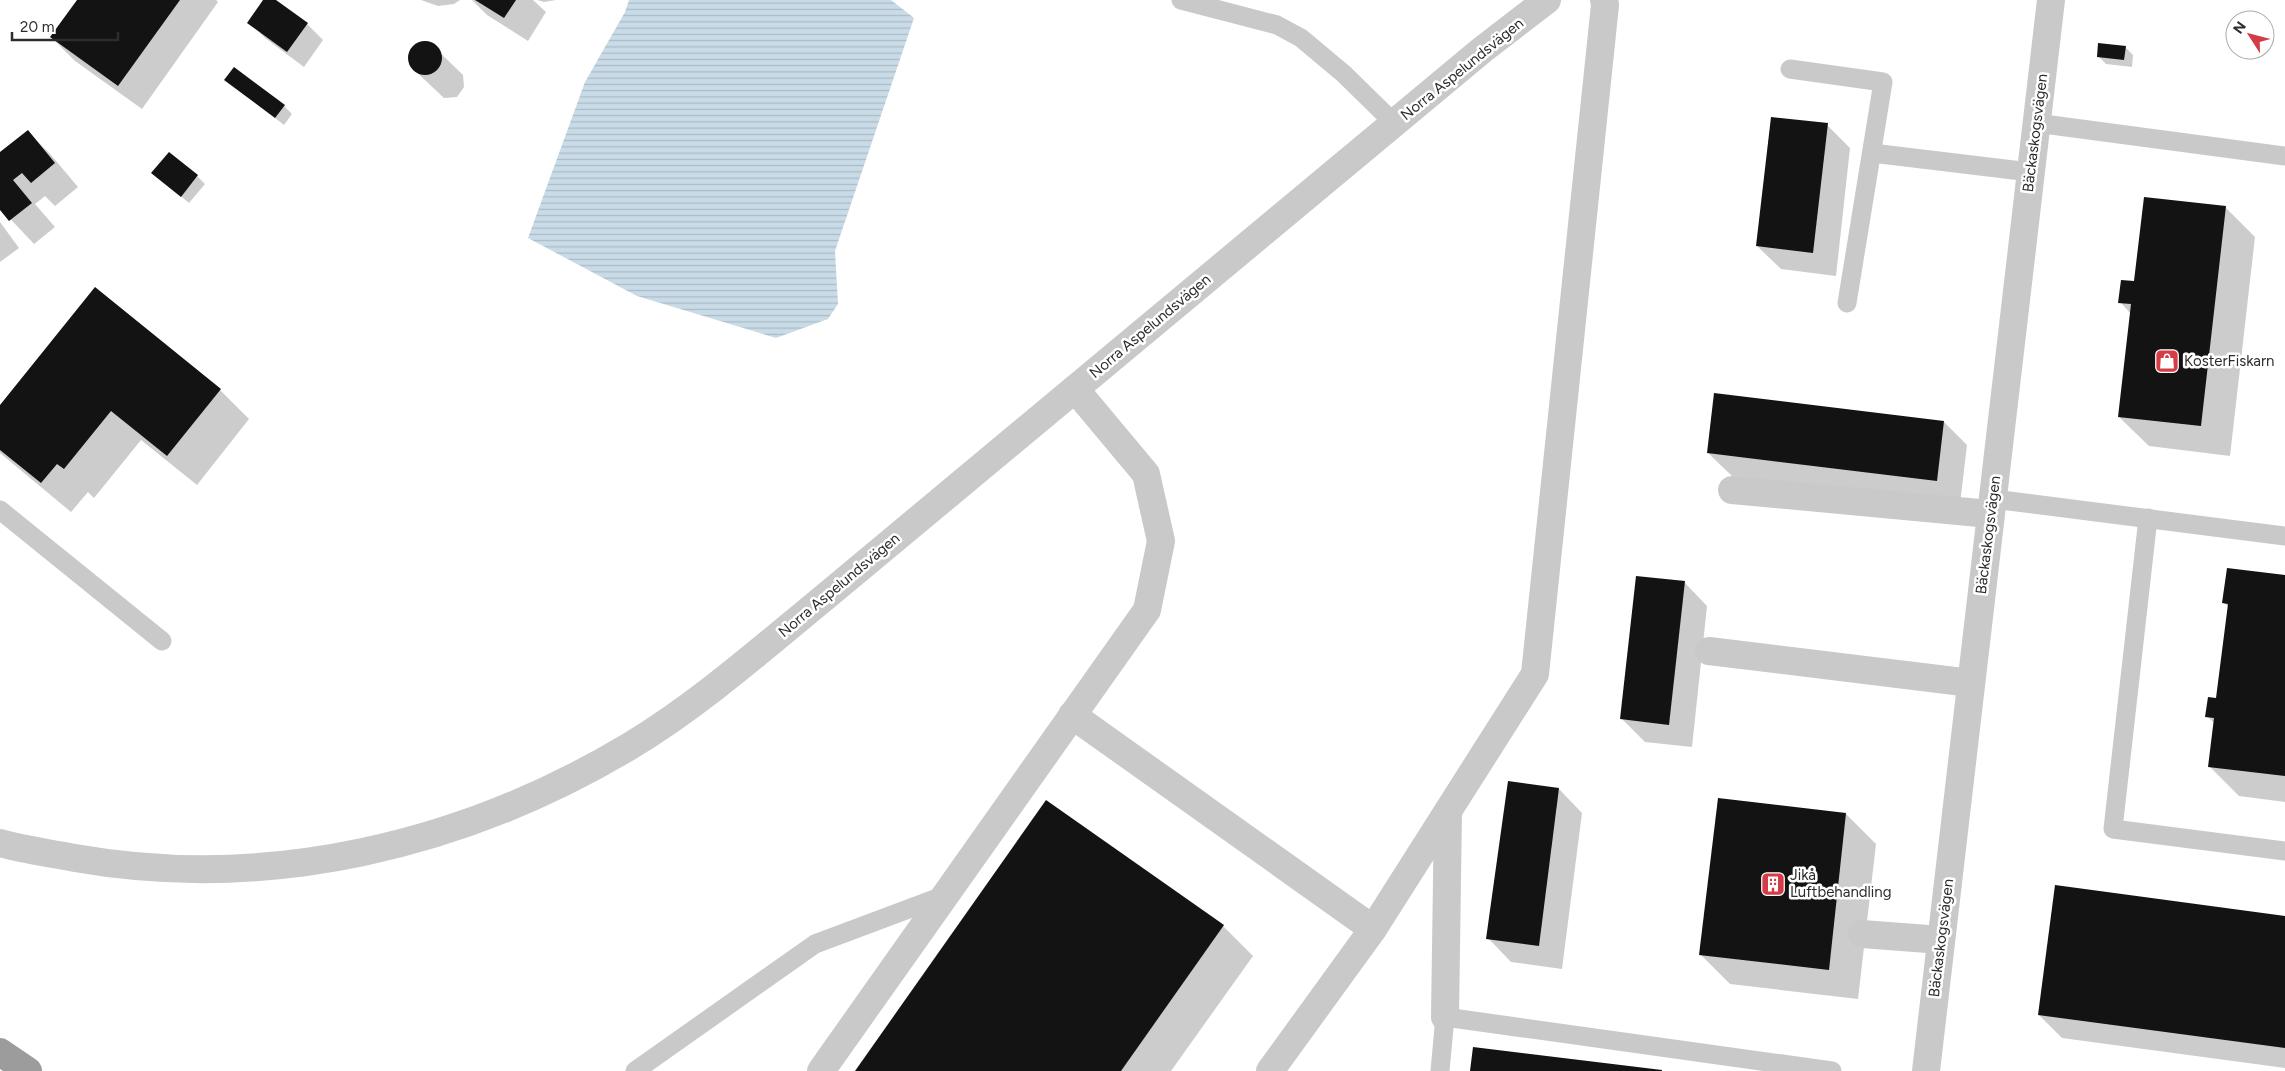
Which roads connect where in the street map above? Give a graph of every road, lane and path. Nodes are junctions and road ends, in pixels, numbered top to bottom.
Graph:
1 (1181, 0) edge
2 (1547, 0) edge
3 (1604, 0) edge
4 (2051, 0) edge
5 (1790, 70) dead end
6 (1395, 124) junction
7 (2036, 124) junction
8 (1872, 152) junction
9 (2285, 156) edge
10 (2030, 172) junction
11 (1846, 303) dead end
12 (1075, 389) junction
13 (1732, 490) dead end
14 (1991, 507) junction
15 (0, 510) edge
16 (2148, 518) junction
17 (2285, 536) edge
18 (162, 641) dead end
19 (1709, 651) dead end
20 (1971, 683) junction
21 (1072, 715) junction
22 (1448, 810) junction
23 (0, 843) edge
24 (2285, 851) edge
25 (943, 896) junction
26 (1373, 929) junction
27 (1862, 934) dead end
28 (1941, 940) junction
29 (1445, 1017) junction
30 (0, 1052) edge
31 (28, 1071) edge
32 (636, 1071) edge
33 (822, 1071) edge
34 (1270, 1071) edge
35 (1440, 1071) edge
36 (1832, 1071) edge
37 (1926, 1071) edge

1 - 6 lane
2 - 6 street, Norra Aspelundsvägen
3 - 22 street
4 - 7 street, Bäckaskogsvägen
5 - 8 lane
6 - 12 street, Norra Aspelundsvägen
7 - 9 lane
7 - 10 street, Bäckaskogsvägen
8 - 10 lane
8 - 11 lane
10 - 14 street, Bäckaskogsvägen
12 - 21 street
12 - 23 street, Norra Aspelundsvägen
13 - 14 street
14 - 16 lane
14 - 20 street, Bäckaskogsvägen
15 - 18 lane
16 - 17 lane
16 - 24 lane
19 - 20 street
20 - 28 street, Bäckaskogsvägen
21 - 25 street
21 - 26 street
22 - 26 street
22 - 29 street
25 - 32 lane
25 - 33 street
26 - 34 street
27 - 28 street
28 - 37 street, Bäckaskogsvägen
29 - 35 lane
29 - 36 lane
30 - 31 highway

